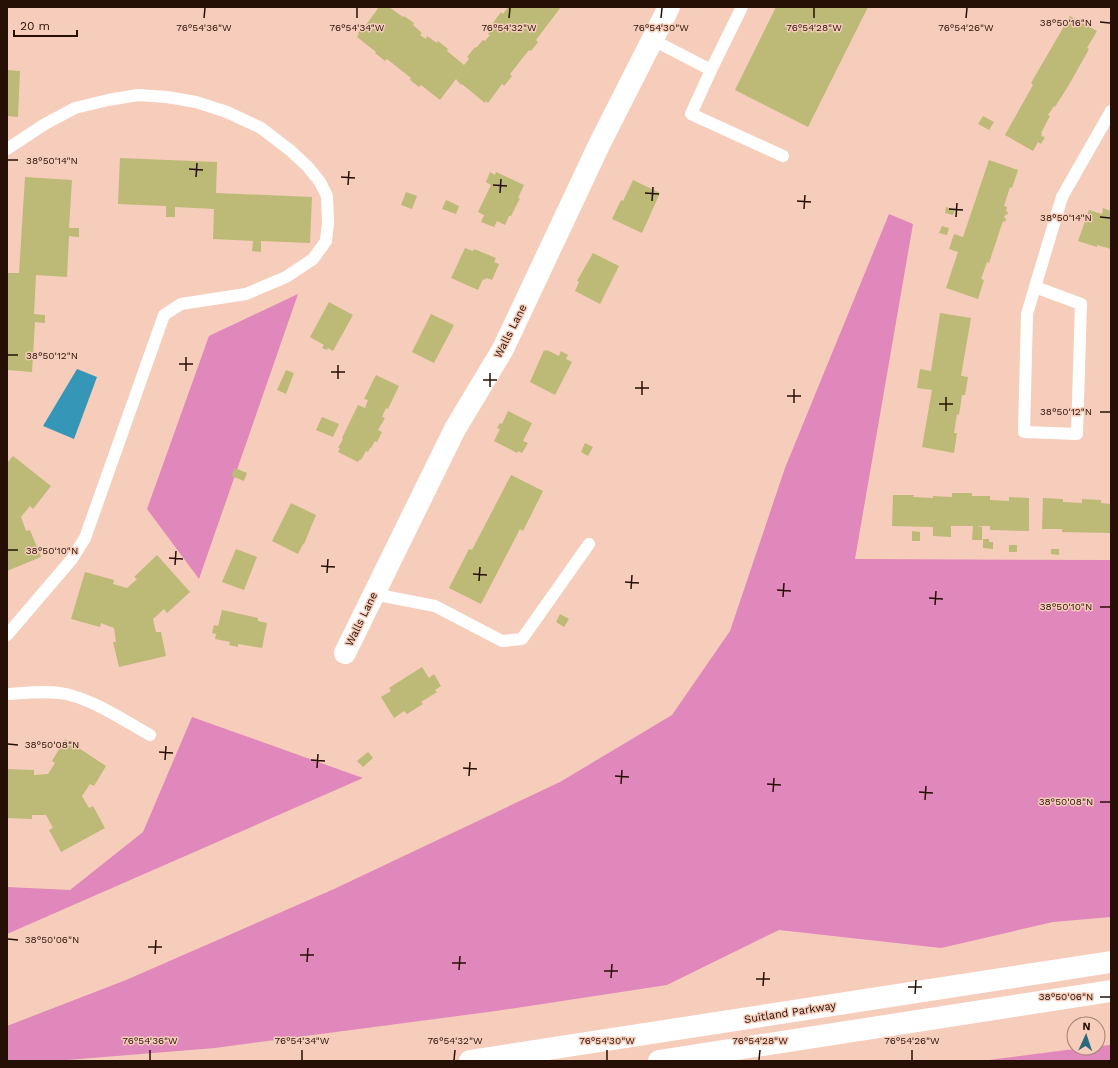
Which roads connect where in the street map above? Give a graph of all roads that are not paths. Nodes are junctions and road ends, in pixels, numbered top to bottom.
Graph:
1 (669, 7) edge
2 (742, 7) edge
3 (653, 40) junction
4 (711, 70) junction
5 (1111, 112) edge
6 (7, 149) edge
7 (783, 156) dead end
8 (1034, 287) junction
9 (589, 544) dead end
10 (373, 594) junction
11 (7, 635) edge
12 (345, 652) dead end
13 (7, 694) edge
14 (150, 734) dead end
15 (1111, 962) edge
16 (1111, 991) edge
17 (470, 1061) edge
18 (660, 1061) edge

1 - 3 main road, Walls Lane
2 - 4 lane
3 - 4 lane
3 - 10 main road, Walls Lane
4 - 7 lane
5 - 8 lane
6 - 11 lane
8 - 8 lane
9 - 10 lane
10 - 12 main road, Walls Lane
13 - 14 lane
15 - 17 main road, Suitland Parkway
16 - 18 main road

